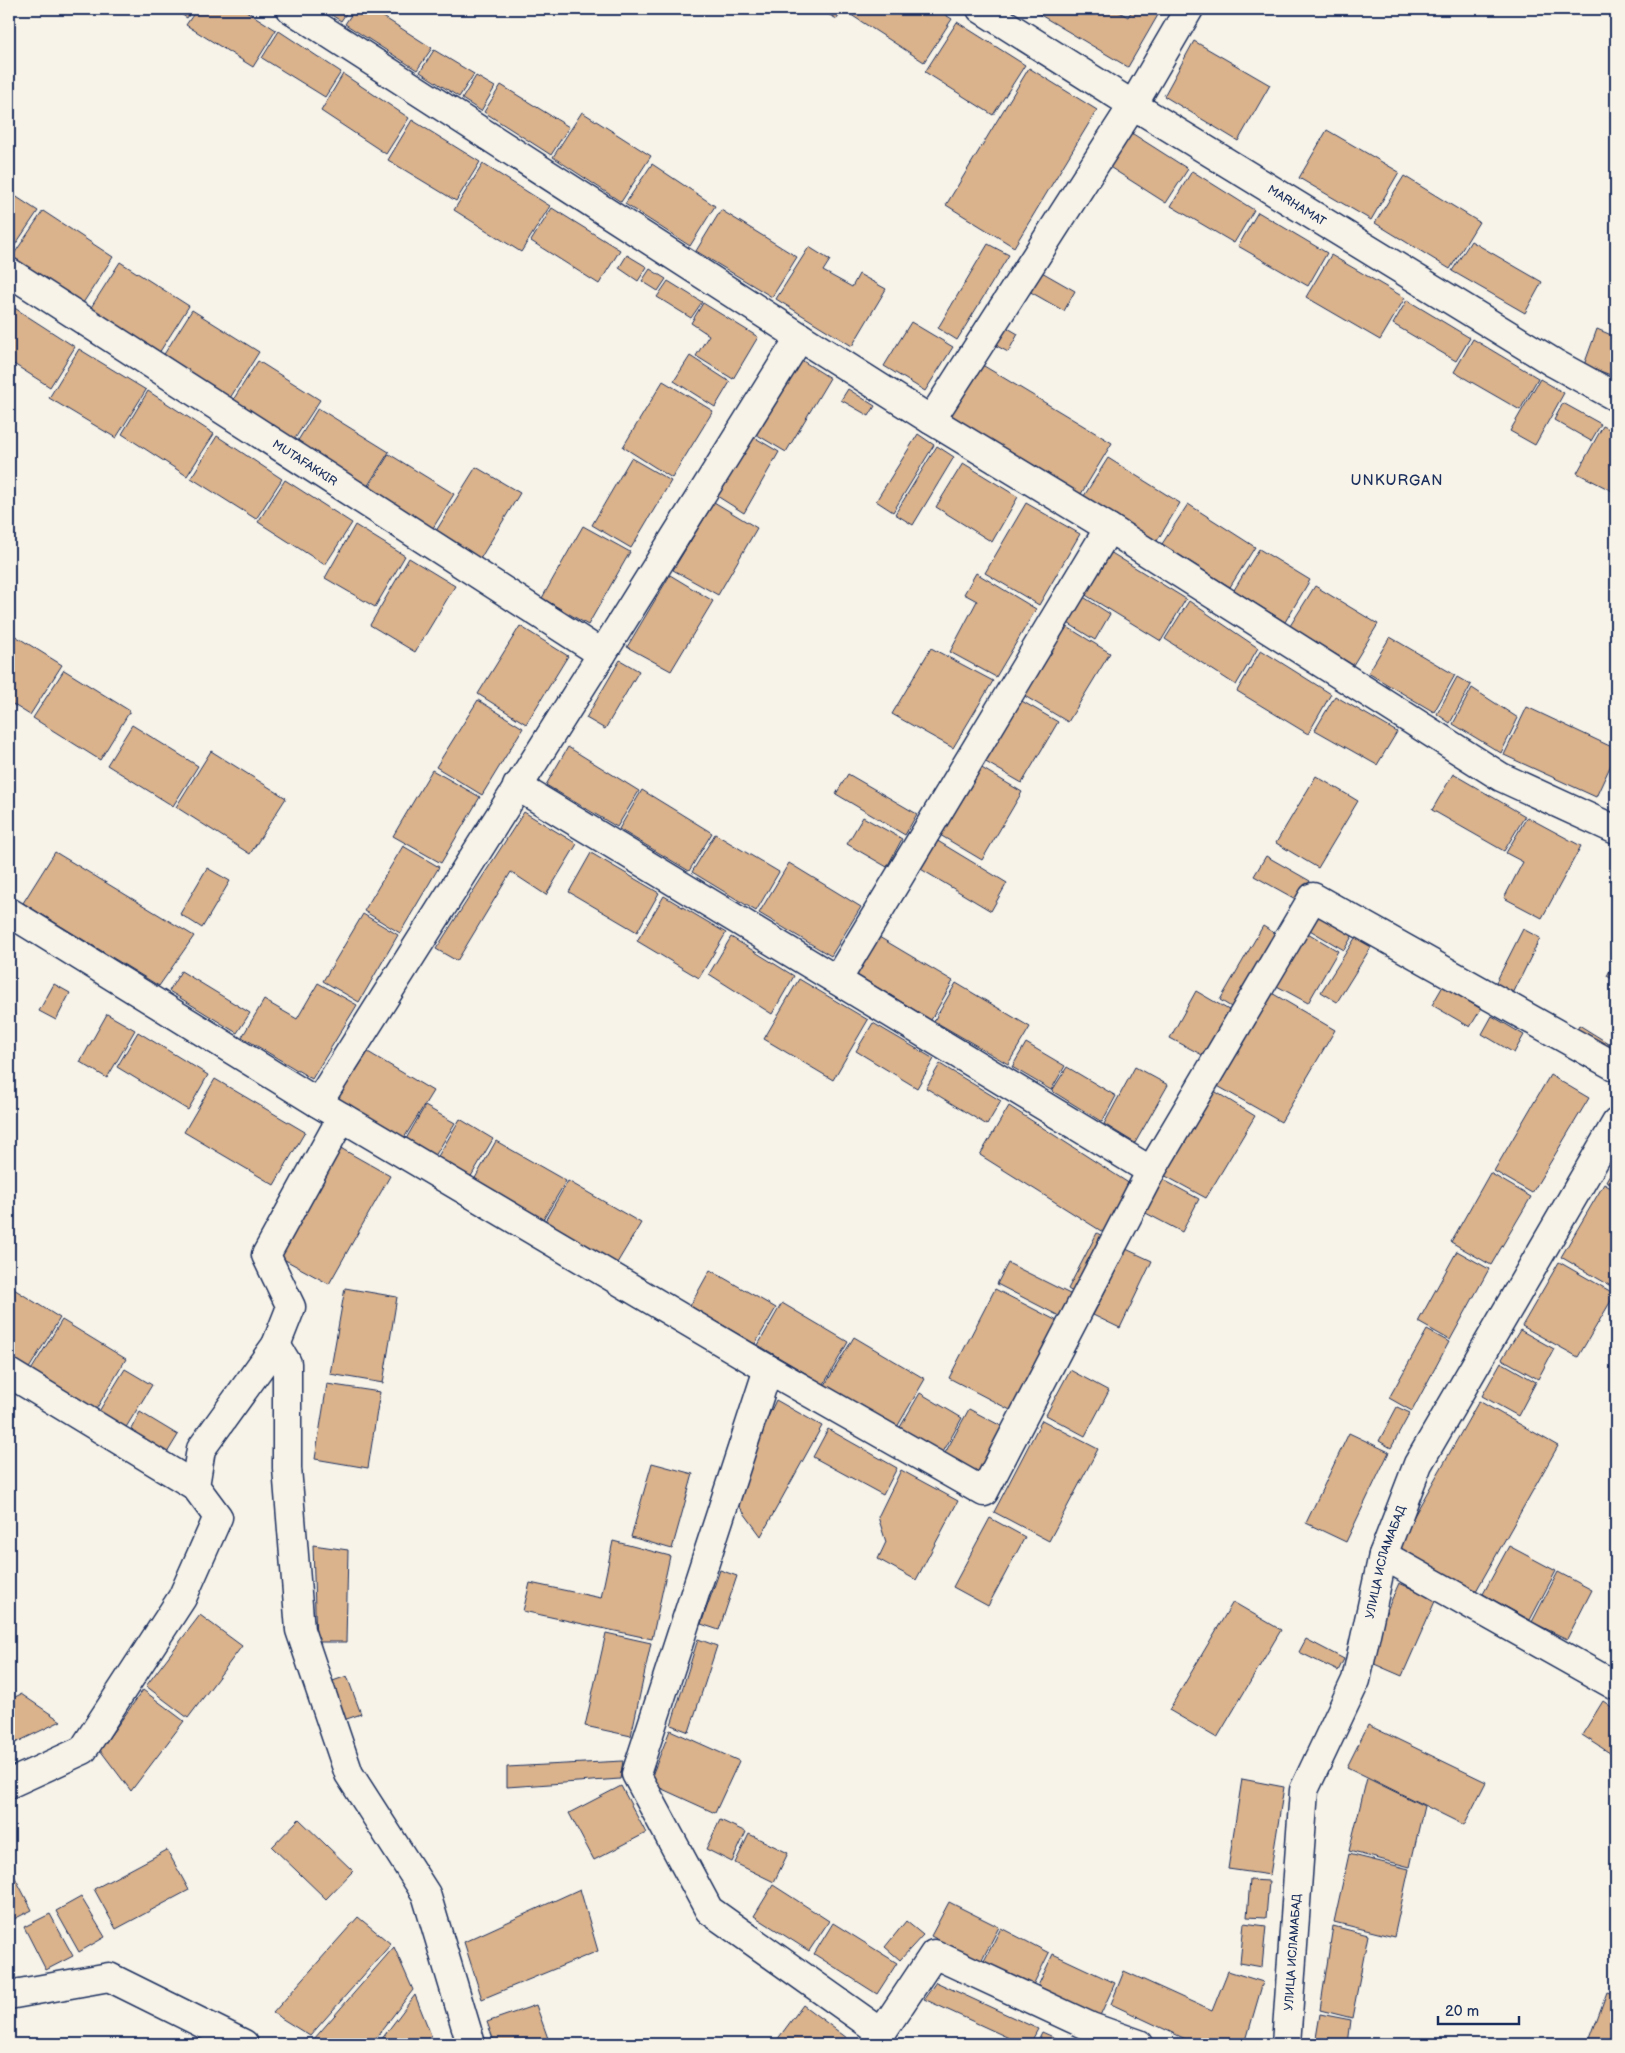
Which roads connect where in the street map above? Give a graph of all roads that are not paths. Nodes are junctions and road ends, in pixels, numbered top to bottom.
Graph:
1 (291, 9) edge
2 (981, 9) edge
3 (1189, 9) edge
4 (1133, 105) junction
5 (9, 272) edge
6 (800, 337) junction
7 (1616, 397) edge
8 (932, 420) junction
9 (1109, 528) junction
10 (602, 654) junction
11 (517, 786) junction
12 (1616, 830) edge
13 (9, 912) edge
14 (838, 980) junction
15 (1616, 1066) edge
16 (318, 1103) junction
17 (342, 1117) junction
18 (1616, 1123) edge
19 (1151, 1171) junction
20 (276, 1345) junction
21 (768, 1369) junction
22 (9, 1373) edge
23 (194, 1486) junction
24 (1383, 1555) junction
25 (1616, 1686) edge
26 (9, 1784) edge
27 (9, 1995) edge
28 (1087, 2036) edge
29 (878, 2039) edge
30 (244, 2044) edge
31 (471, 2044) edge
32 (1139, 2044) edge
33 (1286, 2044) edge

1 - 6 street
2 - 4 street, MARHAMAT
3 - 4 street
4 - 7 street, MARHAMAT
4 - 8 street
5 - 10 street, MUTAFAKKIR
6 - 8 street
6 - 10 street
8 - 9 street
9 - 12 street
9 - 14 street
10 - 11 street
11 - 14 street
11 - 16 street
13 - 16 street
14 - 19 street
15 - 19 street
16 - 17 street
17 - 20 street
17 - 21 street
18 - 24 street, УЛИЦА ИСЛАМАБАД
19 - 21 street
20 - 23 street
20 - 31 street
21 - 29 street
22 - 23 street
23 - 26 street
24 - 25 street
24 - 33 street, УЛИЦА ИСЛАМАБАД
27 - 30 street
28 - 29 street
28 - 32 street

